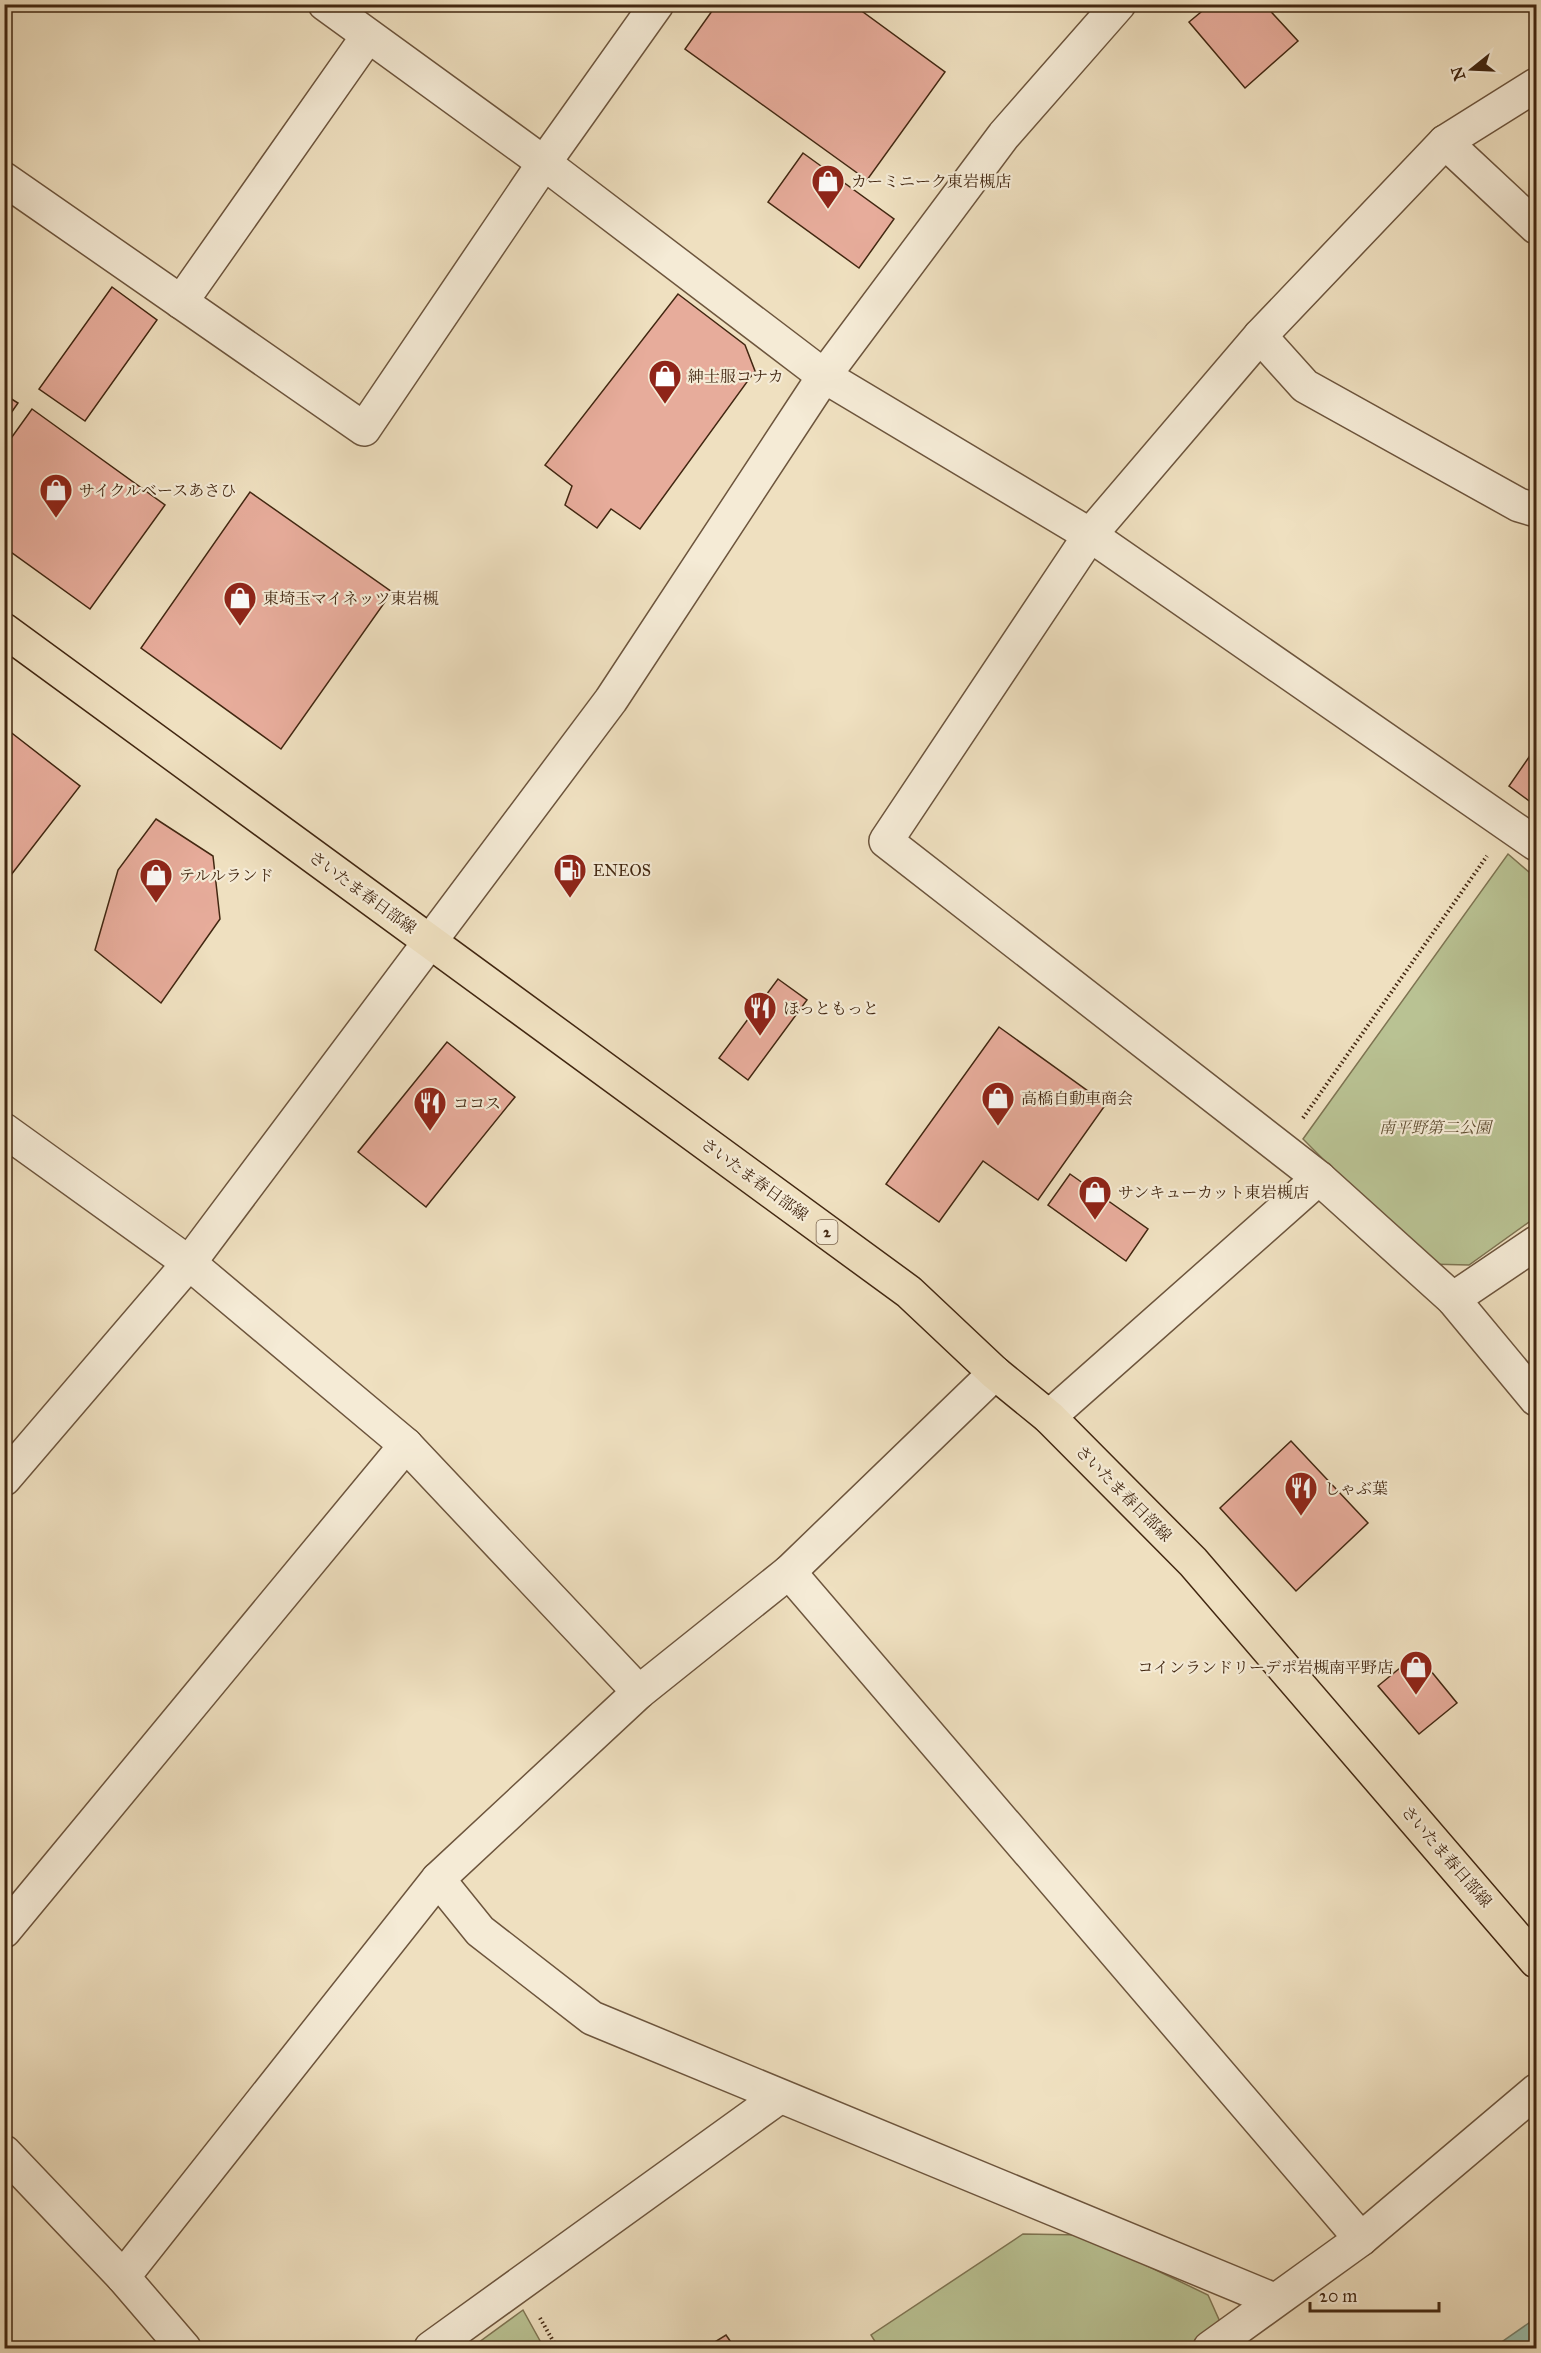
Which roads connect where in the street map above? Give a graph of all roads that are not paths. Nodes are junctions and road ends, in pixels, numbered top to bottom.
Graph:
1 (324, 4) edge
2 (657, 4) edge
3 (1119, 4) edge
4 (368, 36) junction
5 (1536, 85) edge
6 (1445, 142) junction
7 (544, 163) junction
8 (4, 179) edge
9 (1536, 227) edge
10 (181, 302) junction
11 (1260, 336) junction
12 (824, 376) junction
13 (1536, 510) edge
14 (1090, 535) junction
15 (4, 630) edge
16 (1536, 844) edge
17 (429, 941) junction
18 (4, 1130) edge
19 (1319, 1178) junction
20 (1536, 1243) edge
21 (189, 1263) junction
22 (1453, 1299) junction
23 (995, 1373) junction
24 (1536, 1399) edge
25 (1049, 1418) junction
26 (406, 1445) junction
27 (4, 1479) edge
28 (789, 1572) junction
29 (639, 1692) junction
30 (438, 1879) junction
31 (4, 1931) edge
32 (1536, 1961) edge
33 (1536, 2091) edge
34 (778, 2097) junction
35 (4, 2152) edge
36 (1361, 2239) junction
37 (123, 2277) junction
38 (1274, 2300) junction
39 (184, 2349) edge
40 (431, 2349) edge
41 (1210, 2349) edge

1 - 4 street
2 - 7 street
3 - 12 street
4 - 7 street
4 - 10 street
5 - 6 street
6 - 9 street
6 - 11 street
7 - 10 street
7 - 12 street
8 - 10 street
11 - 13 street
11 - 14 street
12 - 14 street
12 - 17 street
14 - 16 street
14 - 19 street
15 - 17 main road, さいたま春日部線 / 2
17 - 21 street
17 - 23 main road, さいたま春日部線 / 2
18 - 21 street
19 - 22 street
19 - 25 street
20 - 22 street
21 - 26 street
21 - 27 street
22 - 24 street
23 - 25 main road, さいたま春日部線 / 2
23 - 28 street
25 - 32 main road, さいたま春日部線 / 2
26 - 29 street
26 - 31 street
28 - 29 street
28 - 36 street
29 - 30 street
30 - 34 street
30 - 37 street
33 - 36 street
34 - 38 street
34 - 40 street
35 - 37 street
36 - 38 street
37 - 39 street
38 - 41 street

